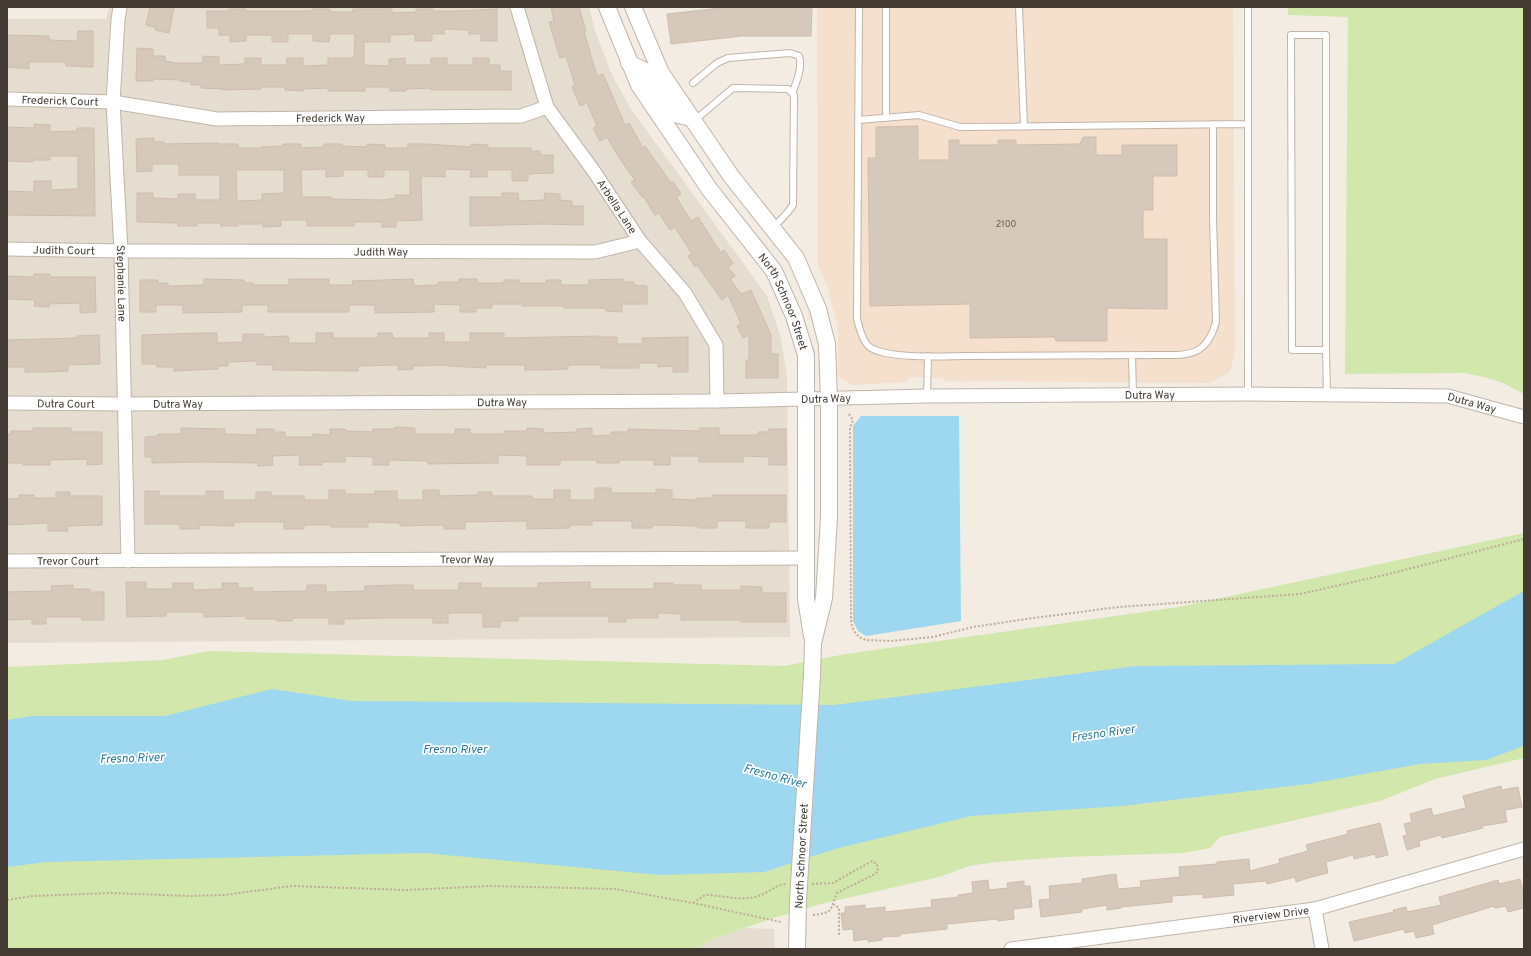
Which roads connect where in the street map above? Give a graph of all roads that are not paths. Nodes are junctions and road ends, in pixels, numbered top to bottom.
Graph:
1 (120, 7) edge
2 (516, 7) edge
3 (607, 7) edge
4 (633, 7) edge
5 (857, 7) edge
6 (886, 7) edge
7 (1019, 7) edge
8 (1248, 7) edge
9 (630, 63) junction
10 (692, 83) dead end
11 (792, 93) junction
12 (7, 99) edge
13 (113, 102) junction
14 (547, 107) junction
15 (886, 118) junction
16 (692, 119) junction
17 (858, 120) junction
18 (1213, 124) junction
19 (1248, 124) junction
20 (1024, 126) junction
21 (773, 228) junction
22 (640, 241) junction
23 (7, 249) edge
24 (121, 251) junction
25 (1326, 350) junction
26 (1132, 355) junction
27 (928, 356) junction
28 (1248, 394) junction
29 (1133, 395) junction
30 (1328, 395) junction
31 (927, 396) junction
32 (806, 399) junction
33 (829, 399) junction
34 (717, 401) junction
35 (7, 403) edge
36 (124, 404) junction
37 (1524, 416) edge
38 (806, 558) junction
39 (128, 560) junction
40 (7, 561) edge
41 (814, 643) junction
42 (1524, 849) edge
43 (1315, 910) junction
44 (797, 949) edge
45 (1011, 949) edge
46 (1322, 949) edge

1 - 13 street, Stephanie Lane
2 - 14 street, Arbella Lane
3 - 9 street, North Schnoor Street
4 - 16 street, North Schnoor Street
5 - 17 lane
6 - 15 lane
7 - 20 lane
8 - 19 lane
9 - 16 street
9 - 32 street, North Schnoor Street
10 - 11 lane
11 - 16 lane
11 - 21 lane
12 - 13 street, Frederick Court
13 - 14 street, Frederick Way
13 - 24 street, Stephanie Lane
14 - 22 street, Arbella Lane
15 - 17 lane
15 - 20 lane
16 - 21 street, North Schnoor Street
17 - 27 lane
18 - 19 lane
18 - 20 lane
18 - 26 lane
19 - 28 lane
21 - 33 street, North Schnoor Street
22 - 24 street, Judith Way
22 - 34 street, Arbella Lane
23 - 24 street, Judith Court
24 - 36 street, Stephanie Lane
25 - 25 lane
25 - 30 lane
26 - 27 lane
26 - 29 lane
27 - 31 lane
28 - 29 street, Dutra Way
28 - 30 street, Dutra Way
29 - 31 street, Dutra Way
30 - 37 street, Dutra Way
31 - 33 street, Dutra Way
32 - 33 street, Dutra Way
32 - 34 street, Dutra Way
32 - 38 street, North Schnoor Street
33 - 41 street, North Schnoor Street
34 - 36 street, Dutra Way
35 - 36 street, Dutra Court
36 - 39 street, Stephanie Lane
38 - 39 street, Trevor Way
38 - 41 street, North Schnoor Street
39 - 40 street, Trevor Court
41 - 44 street, North Schnoor Street, bridge
42 - 43 street, Riverview Drive
43 - 45 street, Riverview Drive
43 - 46 street

